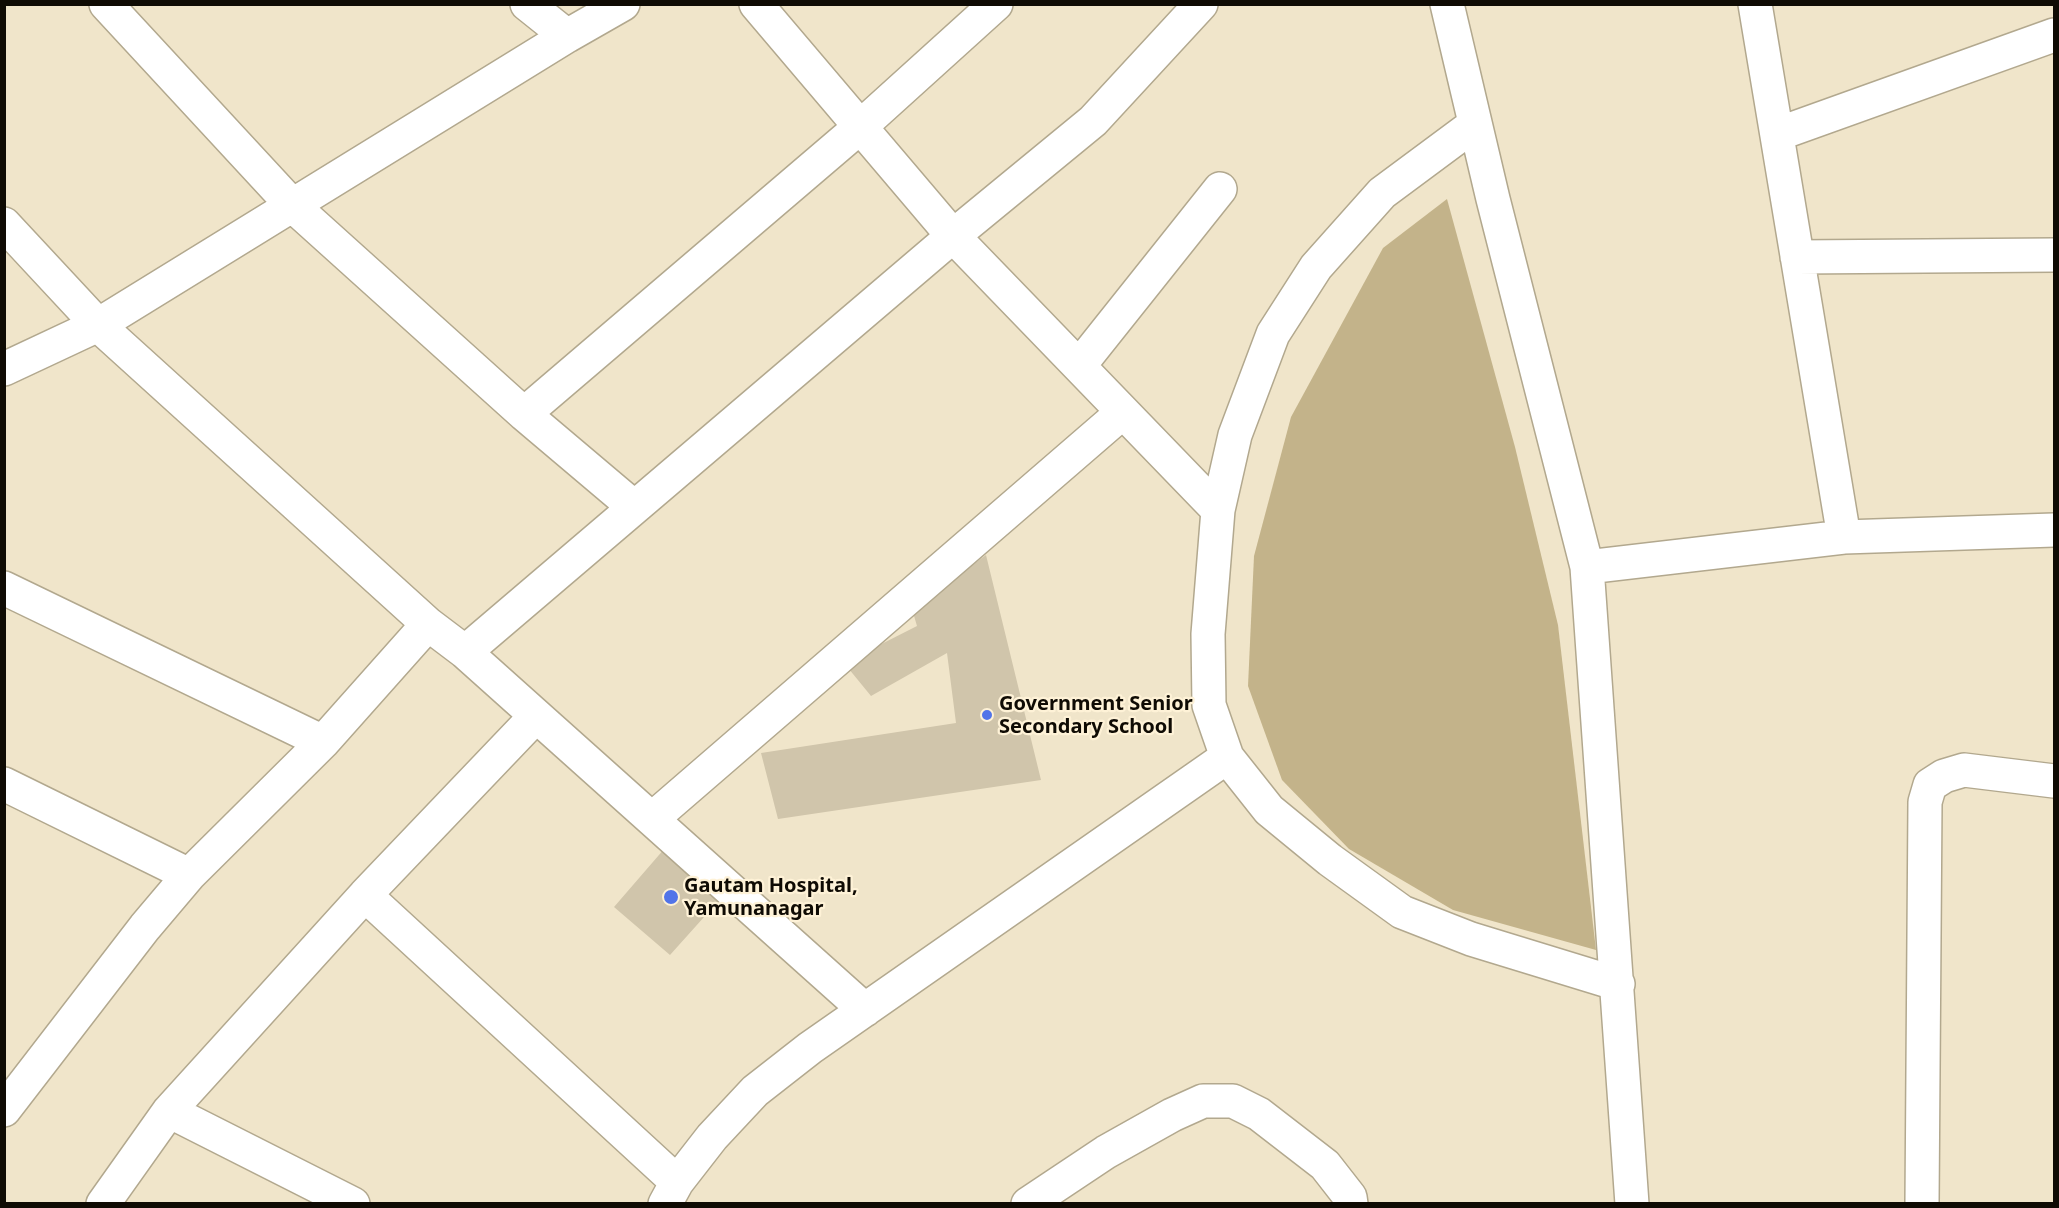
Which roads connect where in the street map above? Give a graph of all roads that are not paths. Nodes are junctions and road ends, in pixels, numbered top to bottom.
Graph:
1 (106, 4) edge
2 (527, 4) edge
3 (624, 4) edge
4 (756, 4) edge
5 (996, 4) edge
6 (1201, 4) edge
7 (1755, 4) edge
8 (1455, 8) edge
9 (2055, 35) edge
10 (567, 36) junction
11 (1475, 124) junction
12 (860, 127) junction
13 (1778, 134) junction
14 (1220, 189) dead end
15 (292, 206) junction
16 (4, 224) edge
17 (953, 236) junction
18 (2055, 255) edge
19 (1797, 257) junction
20 (98, 325) junction
21 (1079, 366) junction
22 (4, 369) edge
23 (1123, 412) junction
24 (524, 414) junction
25 (634, 507) junction
26 (1218, 510) junction
27 (2055, 530) edge
28 (1844, 537) junction
29 (1587, 567) junction
30 (4, 588) edge
31 (428, 624) junction
32 (465, 652) junction
33 (536, 716) junction
34 (323, 742) junction
35 (1227, 758) junction
36 (2055, 781) edge
37 (4, 784) edge
38 (652, 819) junction
39 (189, 875) junction
40 (365, 895) junction
41 (1618, 984) junction
42 (865, 1010) junction
43 (4, 1110) edge
44 (169, 1111) junction
45 (671, 1193) edge
46 (103, 1203) edge
47 (354, 1203) edge
48 (1028, 1203) edge
49 (1351, 1203) edge
50 (1632, 1203) edge
51 (1922, 1203) edge

1 - 15 street
2 - 10 street
3 - 10 street
4 - 12 street
5 - 12 street
6 - 17 street
7 - 13 street
8 - 11 street
9 - 13 street
10 - 15 street
11 - 26 street
11 - 29 street
12 - 17 street
12 - 24 street
13 - 19 street
14 - 21 street
15 - 20 street
15 - 24 street
16 - 20 street
17 - 21 street
17 - 25 street
18 - 19 street
19 - 28 street
20 - 22 street
20 - 31 street
21 - 23 street
23 - 26 street
23 - 38 street
24 - 25 street
25 - 32 street
26 - 35 street
27 - 28 street
28 - 29 street
29 - 41 street
30 - 34 street
31 - 32 street
31 - 34 street
32 - 33 street
33 - 38 street
33 - 40 street
34 - 39 street
35 - 41 street
35 - 42 street
36 - 51 street
37 - 39 street
38 - 42 street
39 - 43 street
40 - 44 street
40 - 45 street
41 - 50 street
42 - 45 street
44 - 46 street
44 - 47 street
48 - 49 street

